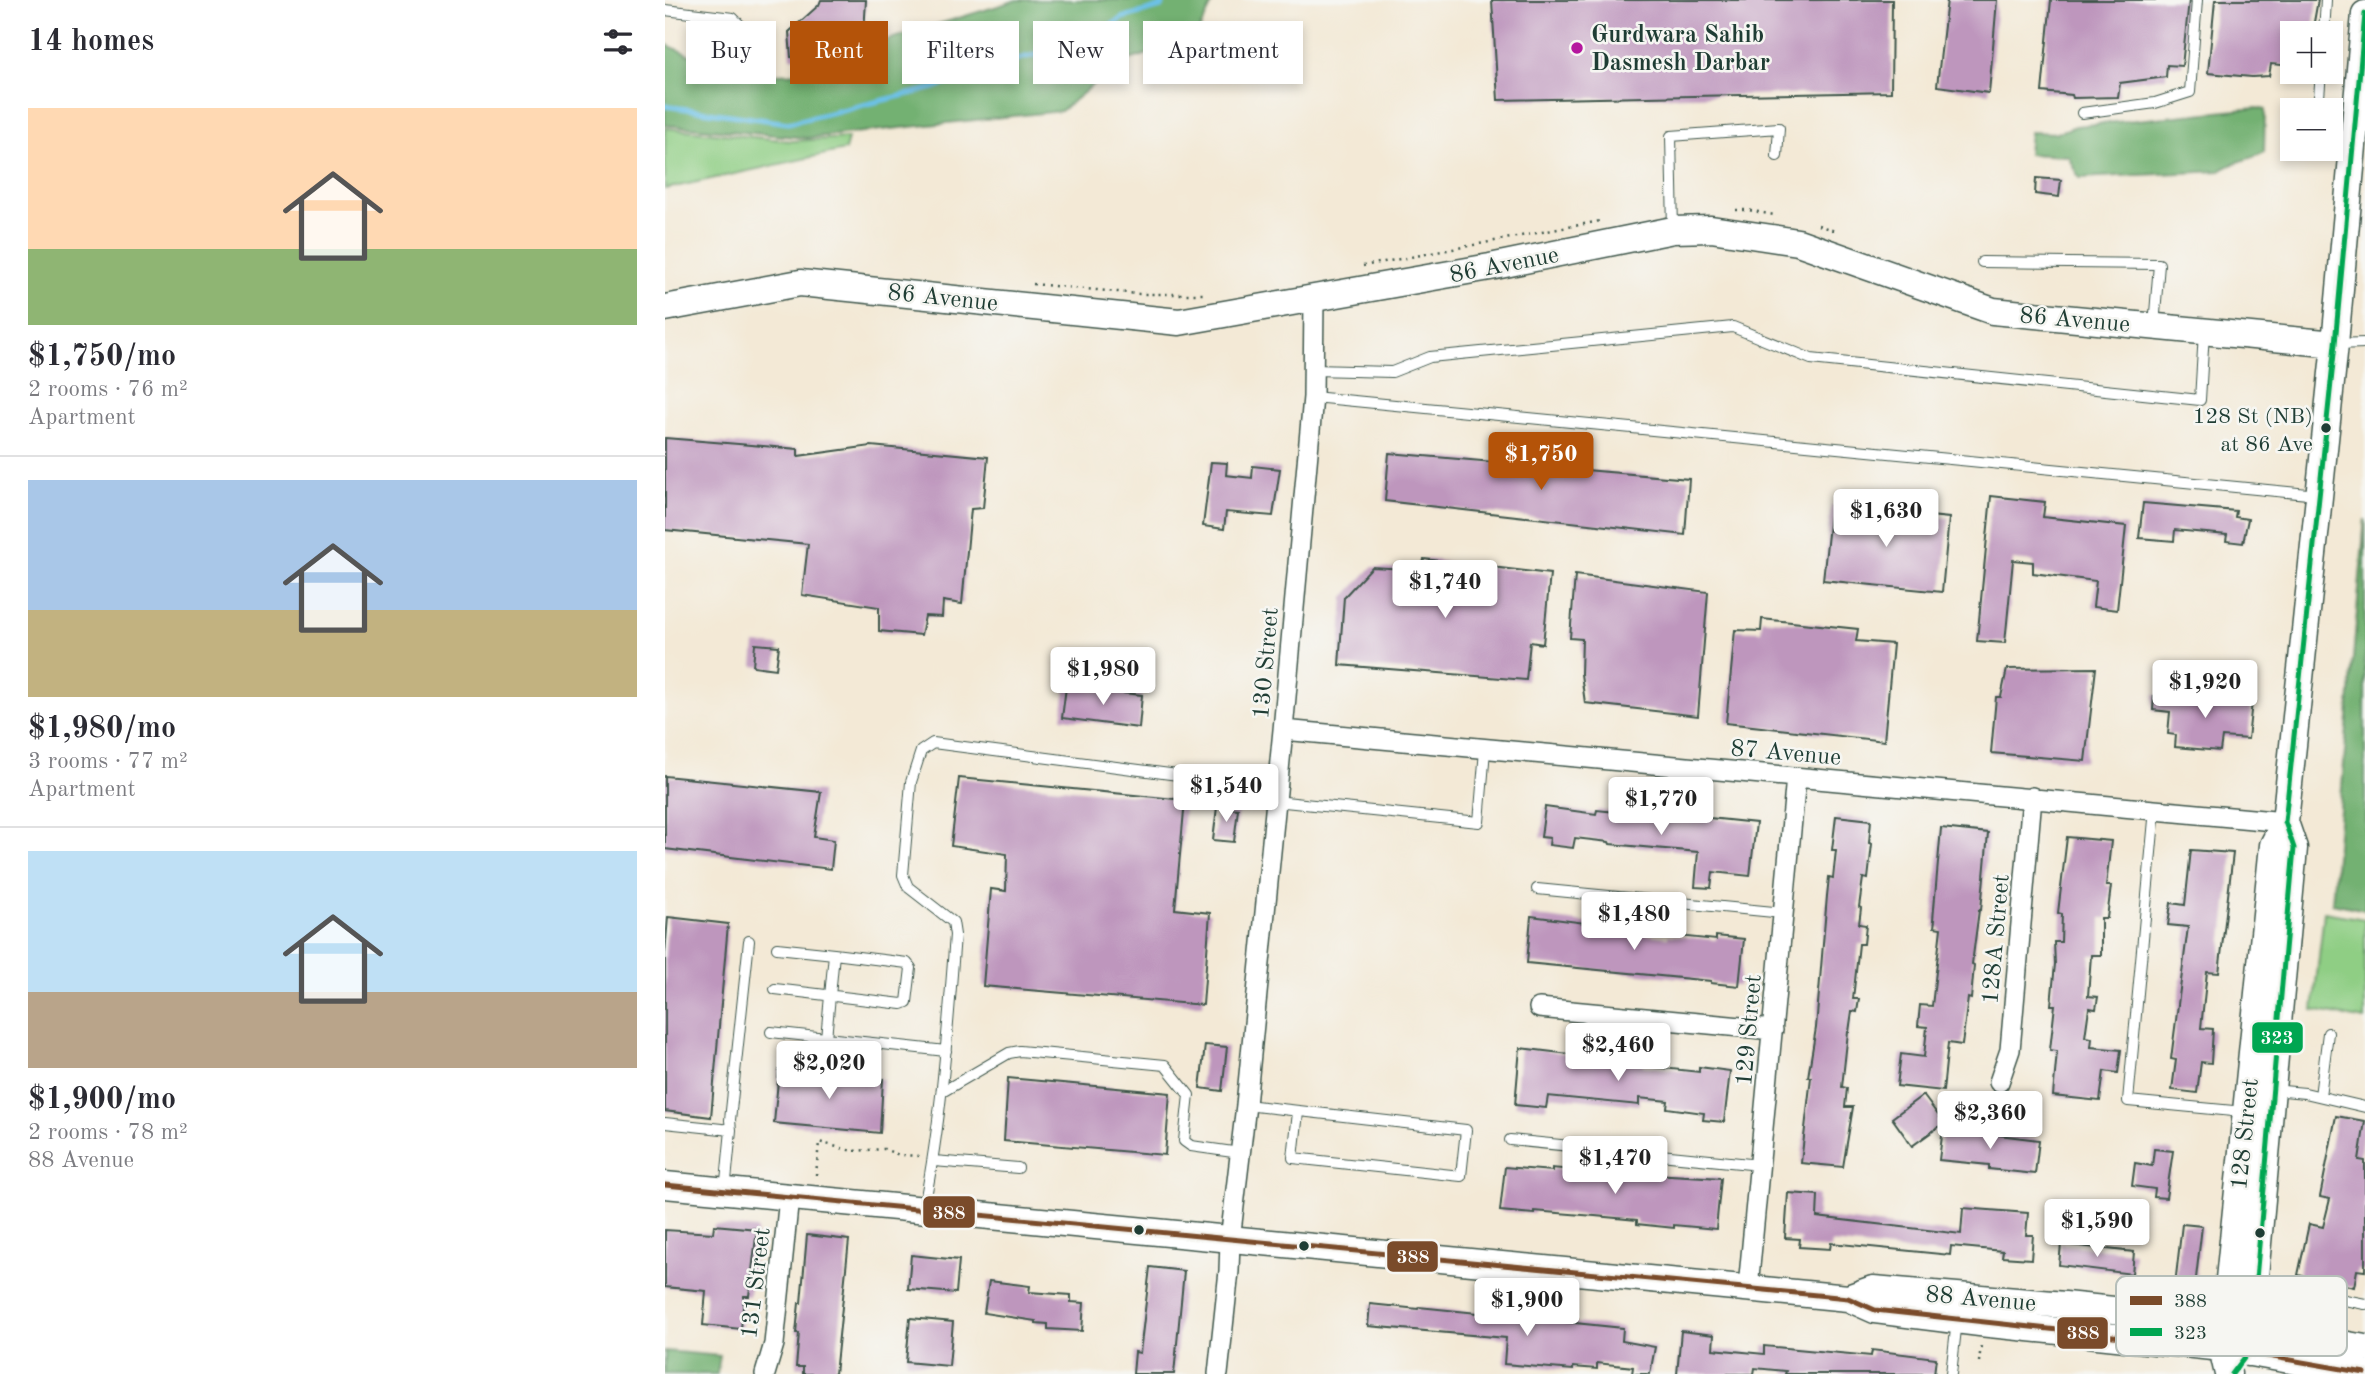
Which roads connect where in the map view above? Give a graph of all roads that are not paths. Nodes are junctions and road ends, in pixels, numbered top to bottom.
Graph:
1 (2197, 0) edge
2 (2326, 0) edge
3 (665, 10) edge
4 (2365, 15) edge
5 (736, 21) edge
6 (2325, 21) edge
7 (2081, 113) dead end
8 (1777, 156) dead end
9 (1673, 230) junction
10 (1982, 262) dead end
11 (1314, 298) junction
12 (665, 308) edge
13 (2154, 327) junction
14 (2204, 331) junction
15 (2365, 343) edge
16 (2335, 344) junction
17 (1313, 370) junction
18 (1313, 397) junction
19 (2319, 495) junction
20 (1283, 730) junction
21 (1485, 750) junction
22 (1797, 777) junction
23 (1276, 794) junction
24 (2032, 797) junction
25 (2155, 810) junction
26 (2285, 822) junction
27 (1537, 889) dead end
28 (1784, 913) junction
29 (749, 941) dead end
30 (777, 948) dead end
31 (835, 954) junction
32 (775, 989) dead end
33 (830, 996) junction
34 (1539, 1008) dead end
35 (1773, 1030) junction
36 (771, 1032) dead end
37 (2328, 1033) dead end
38 (826, 1038) junction
39 (946, 1051) junction
40 (1999, 1082) dead end
41 (2273, 1090) junction
42 (942, 1092) junction
43 (2320, 1096) junction
44 (1246, 1105) junction
45 (2365, 1107) edge
46 (1298, 1112) junction
47 (2246, 1112) junction
48 (665, 1123) edge
49 (731, 1130) junction
50 (1510, 1140) dead end
51 (1240, 1153) junction
52 (934, 1159) junction
53 (1760, 1165) junction
54 (1018, 1168) dead end
55 (665, 1185) edge
56 (725, 1191) junction
57 (789, 1197) junction
58 (923, 1211) junction
59 (1230, 1240) junction
60 (2229, 1276) edge
61 (2256, 1276) edge
62 (1748, 1288) junction
63 (1848, 1298) junction
64 (2347, 1300) edge
65 (2365, 1304) edge
66 (2116, 1315) edge
67 (1957, 1320) junction
68 (2116, 1329) edge
69 (2347, 1347) edge
70 (2365, 1348) edge
71 (2227, 1356) edge
72 (2241, 1356) edge
73 (2306, 1356) edge
74 (2365, 1373) edge
75 (765, 1374) edge
76 (1218, 1374) edge
77 (1951, 1374) edge
78 (2230, 1374) edge

1 - 7 lane
2 - 6 lane
3 - 5 lane
4 - 16 main road, 128 Street
8 - 9 lane
9 - 11 main road, 86 Avenue
9 - 13 main road, 86 Avenue
10 - 13 lane
11 - 12 main road, 86 Avenue
11 - 17 street, 130 Street
13 - 14 main road, 86 Avenue
14 - 16 main road, 86 Avenue
14 - 17 lane
15 - 16 lane
16 - 19 main road, 128 Street
17 - 18 street, 130 Street
18 - 19 lane
18 - 20 street, 130 Street
19 - 26 main road, 128 Street
20 - 21 street, 87 Avenue
20 - 23 street, 130 Street
21 - 22 street, 87 Avenue
21 - 23 lane
22 - 24 street, 87 Avenue
22 - 28 street, 129 Street
23 - 39 lane
23 - 44 street, 130 Street
24 - 25 street, 87 Avenue
24 - 40 street, 128A Street
25 - 26 street, 87 Avenue
25 - 47 lane
26 - 41 main road, 128 Street
26 - 47 main road, 128 Street
27 - 28 lane
28 - 35 street, 129 Street
29 - 49 lane
30 - 31 lane
31 - 33 lane
31 - 33 lane
32 - 33 lane
33 - 38 lane
34 - 35 street
35 - 53 street, 129 Street
36 - 38 lane
37 - 43 lane
38 - 39 lane
39 - 42 lane
41 - 43 lane
41 - 61 main road, 128 Street
42 - 51 lane
42 - 52 lane
43 - 45 lane
44 - 46 lane
44 - 51 street, 130 Street
46 - 46 lane
47 - 60 main road, 128 Street
48 - 49 lane
49 - 56 lane
50 - 53 lane
51 - 59 street, 130 Street
52 - 54 lane
52 - 58 lane
53 - 62 street, 129 Street
55 - 56 main road, 88 Avenue
56 - 57 main road, 88 Avenue
57 - 58 main road, 88 Avenue
57 - 75 street, 131 Street
58 - 59 main road, 88 Avenue
59 - 62 main road, 88 Avenue
59 - 76 street, 130 Street
62 - 63 main road, 88 Avenue
63 - 66 main road, 88 Avenue
63 - 67 main road, 88 Avenue
64 - 65 lane
67 - 68 main road, 88 Avenue
67 - 77 lane
69 - 70 main road, 88 Avenue
71 - 78 main road, 128 Street
72 - 78 main road
73 - 74 main road, 88 Avenue

